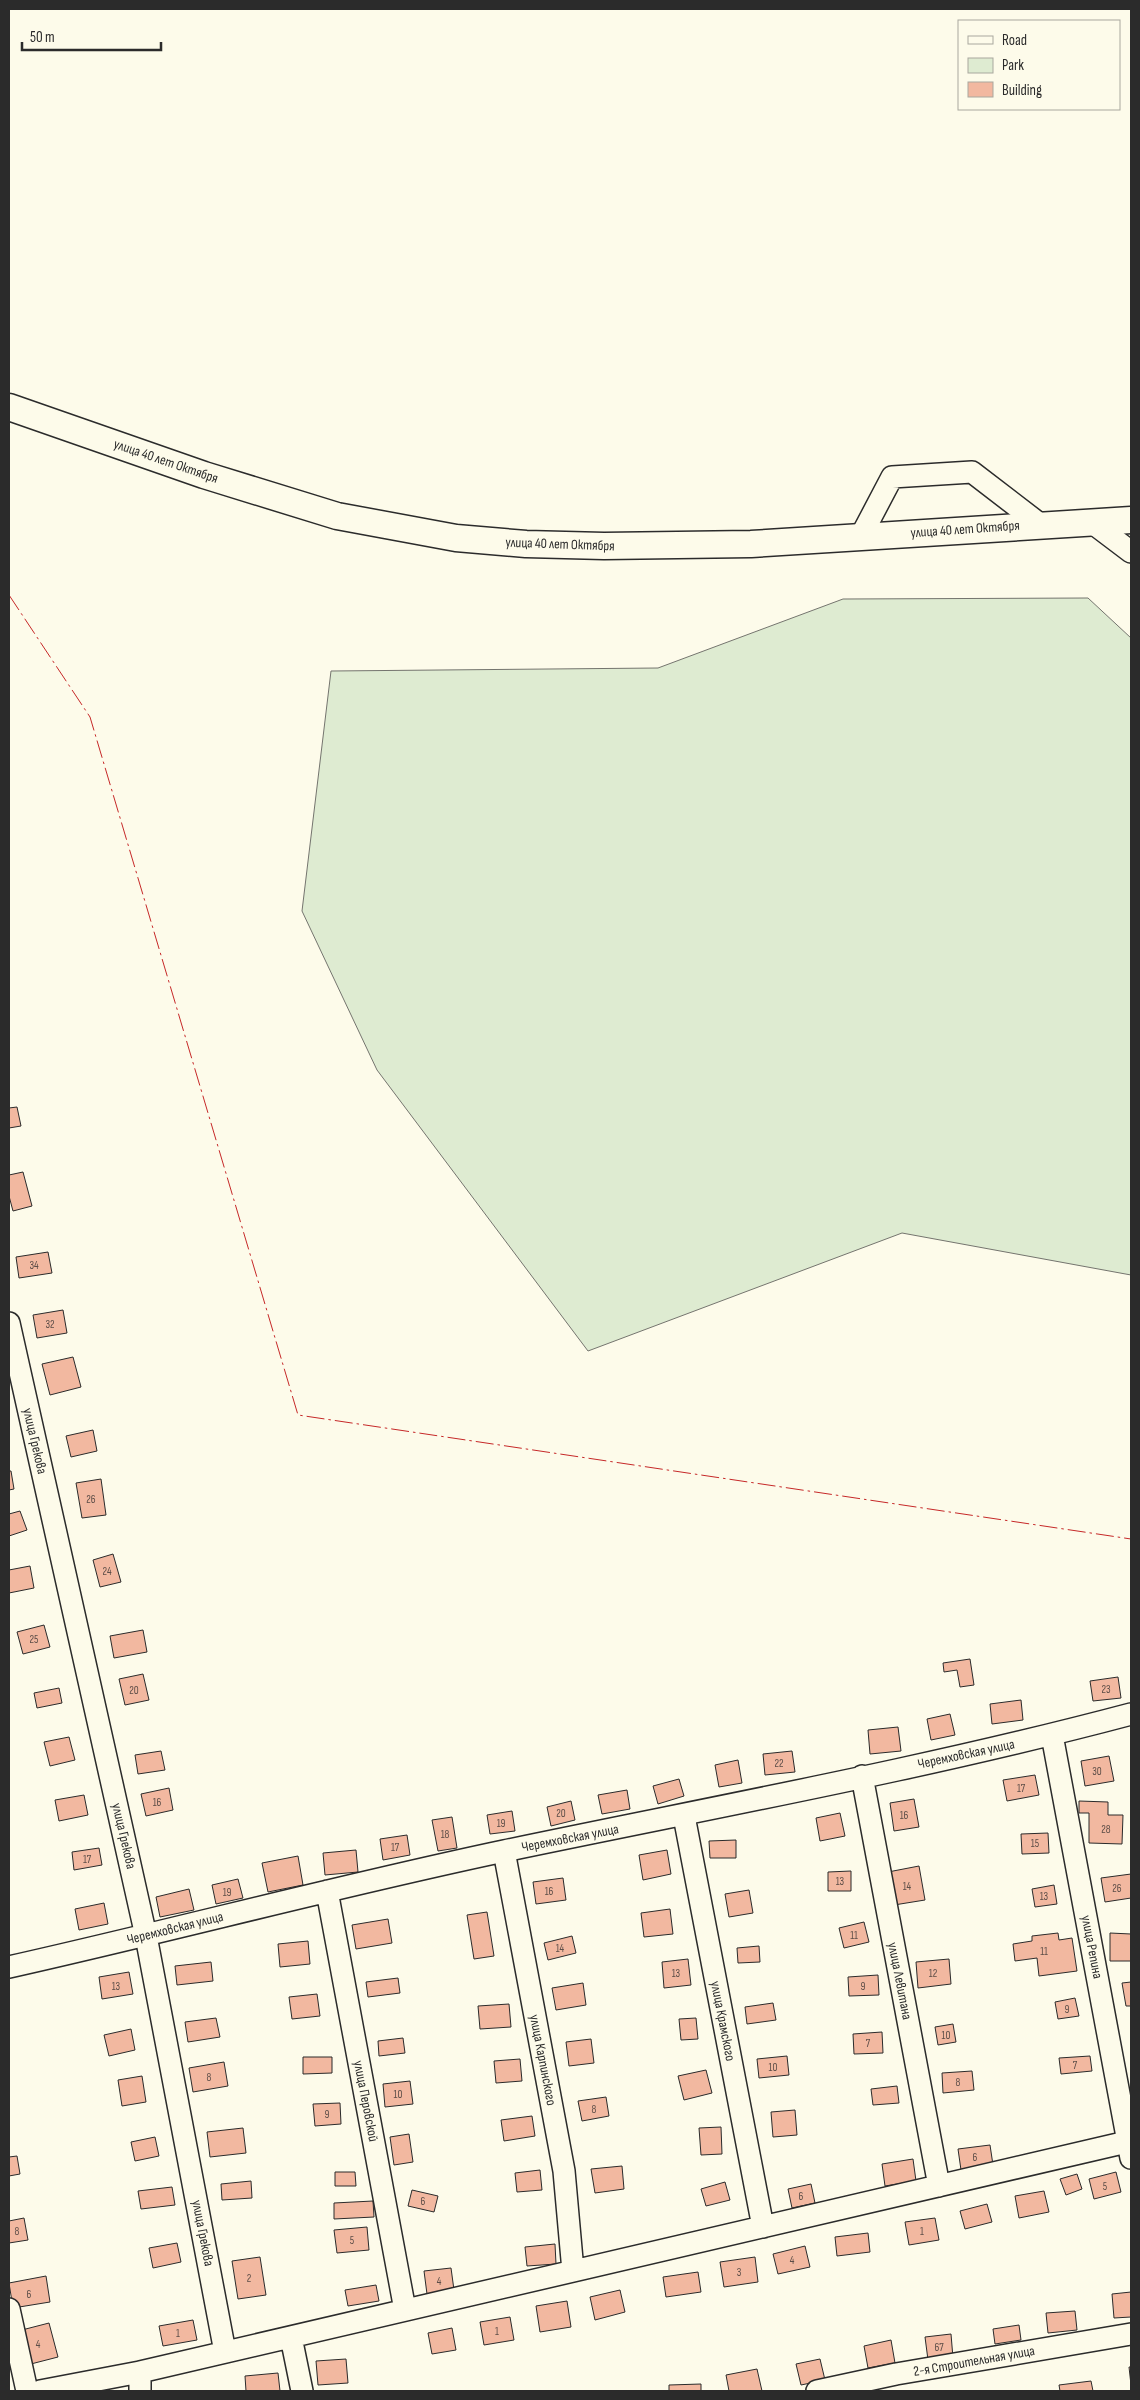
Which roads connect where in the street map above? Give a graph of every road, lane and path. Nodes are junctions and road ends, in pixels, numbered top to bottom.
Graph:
1 (9, 407) edge
2 (1131, 520) edge
3 (1090, 522) junction
4 (1041, 525) junction
5 (861, 536) junction
6 (1131, 552) edge
7 (9, 1323) edge
8 (1131, 1714) edge
9 (1052, 1735) junction
10 (862, 1776) junction
11 (684, 1816) junction
12 (504, 1851) junction
13 (327, 1891) junction
14 (146, 1936) junction
15 (9, 1967) edge
16 (1130, 2147) edge
17 (939, 2186) junction
18 (763, 2227) junction
19 (572, 2271) junction
20 (9, 2310) edge
21 (405, 2310) junction
22 (1131, 2334) edge
23 (291, 2337) junction
24 (225, 2352) junction
25 (140, 2381) edge
26 (27, 2391) edge
27 (40, 2391) edge
28 (302, 2391) edge
29 (817, 2391) edge

1 - 5 main road, улица 40 лет Октября
2 - 3 main road, улица 40 лет Октября
3 - 4 main road, улица 40 лет Октября
3 - 6 street
4 - 5 main road, улица 40 лет Октября
4 - 5 street
7 - 14 street, улица Грекова
8 - 9 street, Черемховская улица
9 - 10 street, Черемховская улица
9 - 16 street, улица Репина
10 - 11 street, Черемховская улица
10 - 17 street, улица Левитана
11 - 12 street, Черемховская улица
11 - 18 street, улица Крамского
12 - 13 street, Черемховская улица
12 - 19 street, улица Карпинского
13 - 14 street, Черемховская улица
13 - 21 street, улица Перовской
14 - 15 street, Черемховская улица
14 - 24 street, улица Грекова
16 - 17 street
17 - 18 street
18 - 19 street
19 - 21 street
20 - 26 street
21 - 23 street
22 - 29 street, 2-я Строительная улица
23 - 24 street
23 - 28 street
24 - 25 street
25 - 27 street

